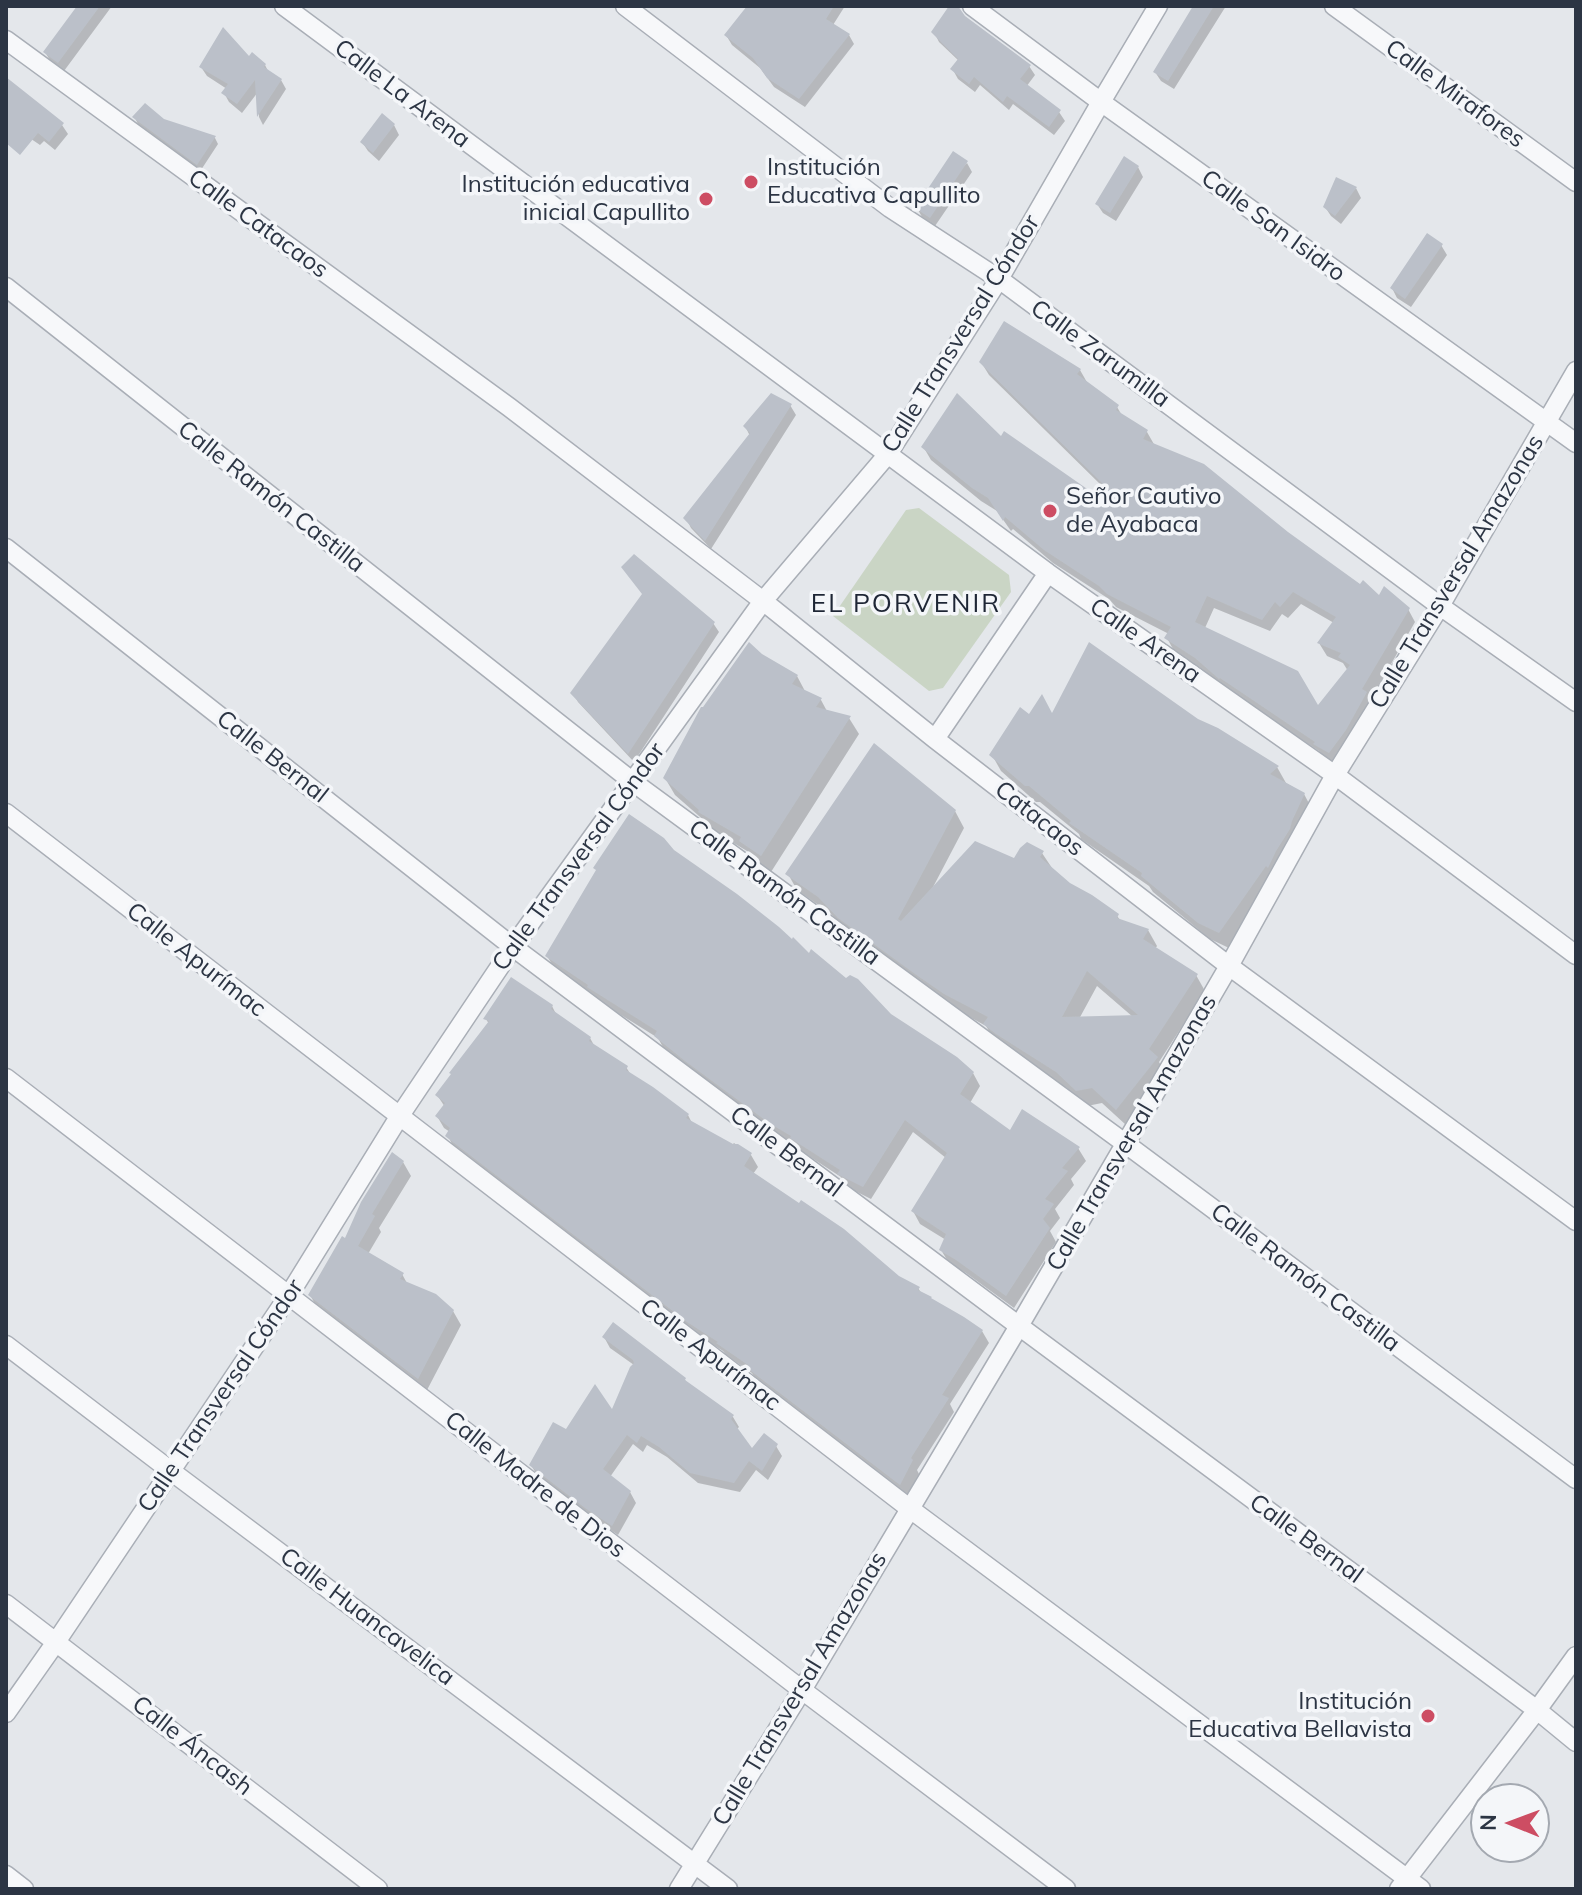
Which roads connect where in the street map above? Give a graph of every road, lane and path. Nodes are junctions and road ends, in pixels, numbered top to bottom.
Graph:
1 (284, 6) edge
2 (625, 6) edge
3 (972, 6) edge
4 (1158, 6) edge
5 (1334, 6) edge
6 (6, 40) edge
7 (1101, 102) junction
8 (1576, 182) edge
9 (999, 279) junction
10 (6, 287) edge
11 (714, 325) joint
12 (1576, 371) edge
13 (509, 407) joint
14 (1546, 423) junction
15 (1576, 443) edge
16 (888, 454) junction
17 (6, 548) edge
18 (1048, 573) junction
19 (763, 601) junction
20 (1440, 606) junction
21 (1576, 702) edge
22 (935, 739) junction
23 (1335, 775) junction
24 (633, 782) junction
25 (6, 813) edge
26 (513, 947) junction
27 (1576, 955) edge
28 (1229, 966) junction
29 (6, 1078) edge
30 (399, 1117) junction
31 (1126, 1144) junction
32 (1576, 1221) edge
33 (289, 1295) junction
34 (1019, 1326) junction
35 (6, 1345) edge
36 (171, 1471) junction
37 (1576, 1479) edge
38 (909, 1508) junction
39 (6, 1604) edge
40 (56, 1642) junction
41 (1576, 1656) edge
42 (802, 1690) junction
43 (1537, 1710) junction
44 (6, 1713) edge
45 (1576, 1742) edge
46 (695, 1863) junction
47 (6, 1875) edge
48 (1409, 1885) edge
49 (24, 1889) edge
50 (378, 1889) edge
51 (679, 1889) edge
52 (728, 1889) edge
53 (1066, 1889) edge

1 - 11 street, Calle La Arena
2 - 9 street, Calle Zarumilla
3 - 7 street, Calle San Isidro
4 - 7 street, Calle Transversal Cóndor
5 - 8 street, Calle Mirafores
6 - 13 street, Calle Catacaos
7 - 9 street, Calle Transversal Cóndor
7 - 14 street, Calle San Isidro
9 - 16 street, Calle Transversal Cóndor
9 - 20 street, Calle Zarumilla
10 - 24 street, Calle Ramón Castilla
11 - 16 street, Calle Arena
12 - 14 street, Calle Transversal Amazonas
13 - 19 street, Catacaos
14 - 15 street, Calle San Isidro
14 - 20 street, Calle Transversal Amazonas
16 - 18 street, Calle Arena
16 - 19 street, Calle Transversal Cóndor
17 - 26 street, Calle Bernal
18 - 22 street
18 - 23 street, Calle Arena
19 - 22 street, Catacaos
19 - 24 street, Calle Transversal Cóndor
20 - 21 street, Calle Zarumilla
20 - 23 street, Calle Transversal Amazonas
22 - 28 street, Catacaos
23 - 27 street, Calle Arena
23 - 28 street, Calle Transversal Amazonas
24 - 26 street, Calle Transversal Cóndor
24 - 31 street, Calle Ramón Castilla
25 - 30 street, Calle Apurímac
26 - 30 street, Calle Transversal Cóndor
26 - 34 street, Calle Bernal
28 - 31 street, Calle Transversal Amazonas
28 - 32 street, Catacaos
29 - 33 street, Calle Madre de Dios
30 - 33 street, Calle Transversal Cóndor
30 - 38 street, Calle Apurímac
31 - 34 street, Calle Transversal Amazonas
31 - 37 street, Calle Ramón Castilla
33 - 36 street, Calle Transversal Cóndor
33 - 42 street, Calle Madre de Dios
34 - 38 street, Calle Transversal Amazonas
34 - 43 street, Calle Bernal
35 - 36 street, Calle Huancavelica
36 - 40 street, Calle Transversal Cóndor
36 - 46 street, Calle Huancavelica
38 - 42 street, Calle Transversal Amazonas
38 - 48 street, Calle Apurímac
39 - 40 street, Calle Áncash
40 - 44 street, Calle Transversal Cóndor
40 - 50 street, Calle Áncash
41 - 43 street
42 - 46 street, Calle Transversal Amazonas
42 - 53 street, Calle Madre de Dios
43 - 45 street, Calle Bernal
43 - 48 street
46 - 51 street, Calle Transversal Amazonas
46 - 52 street, Calle Huancavelica
47 - 49 street

